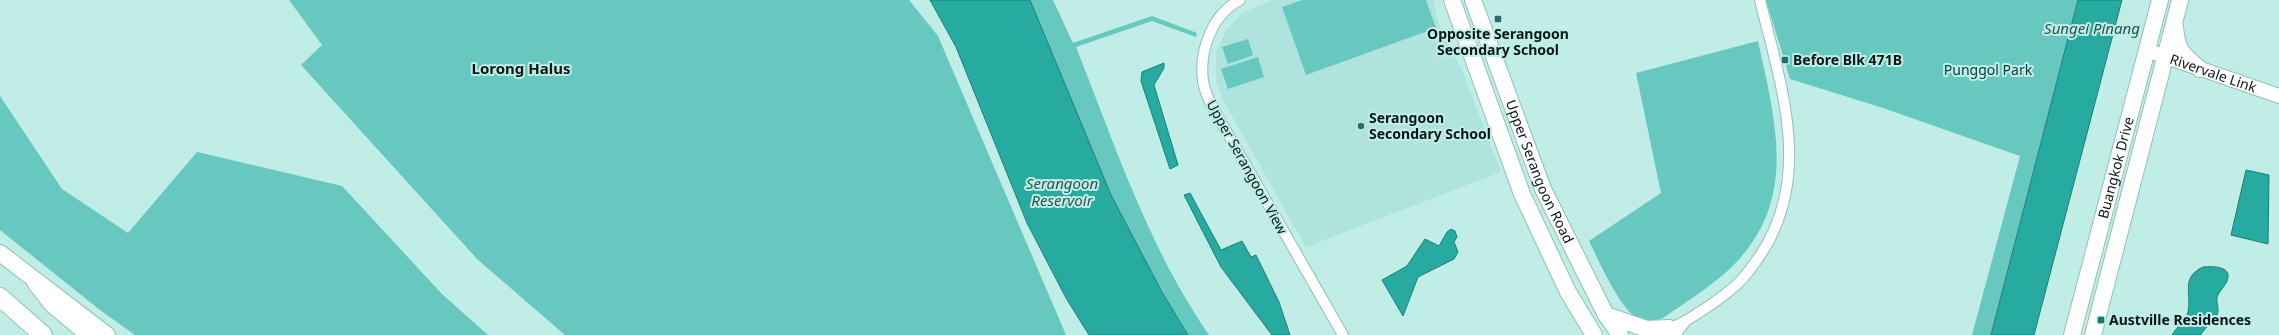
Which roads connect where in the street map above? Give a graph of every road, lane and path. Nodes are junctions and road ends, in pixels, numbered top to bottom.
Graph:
1 (1240, 0) edge
2 (1452, 0) edge
3 (1473, 0) edge
4 (1760, 0) edge
5 (2160, 0) edge
6 (2180, 0) edge
7 (2174, 22) junction
8 (2146, 50) junction
9 (2165, 57) junction
10 (2200, 69) junction
11 (2279, 96) edge
12 (0, 253) edge
13 (36, 282) junction
14 (0, 297) edge
15 (1606, 315) junction
16 (1668, 333) edge
17 (43, 335) edge
18 (90, 335) edge
19 (107, 335) edge
20 (1343, 335) edge
21 (1594, 335) edge
22 (1620, 335) edge
23 (2072, 335) edge
24 (2093, 335) edge

1 - 20 street, Upper Serangoon View
2 - 21 main road, Upper Serangoon Road
3 - 15 main road, Upper Serangoon Road
4 - 16 street
5 - 8 main road, Buangkok Drive
6 - 7 main road, Buangkok Drive
7 - 9 main road, Buangkok Drive
7 - 10 main road
8 - 9 street, Rivervale Link
8 - 23 main road, Buangkok Drive
9 - 10 street, Rivervale Link
9 - 24 main road, Buangkok Drive
10 - 11 street, Rivervale Link
12 - 13 main road
13 - 18 highway
13 - 19 main road
14 - 17 highway
15 - 16 main road
15 - 22 main road, Upper Serangoon Road

